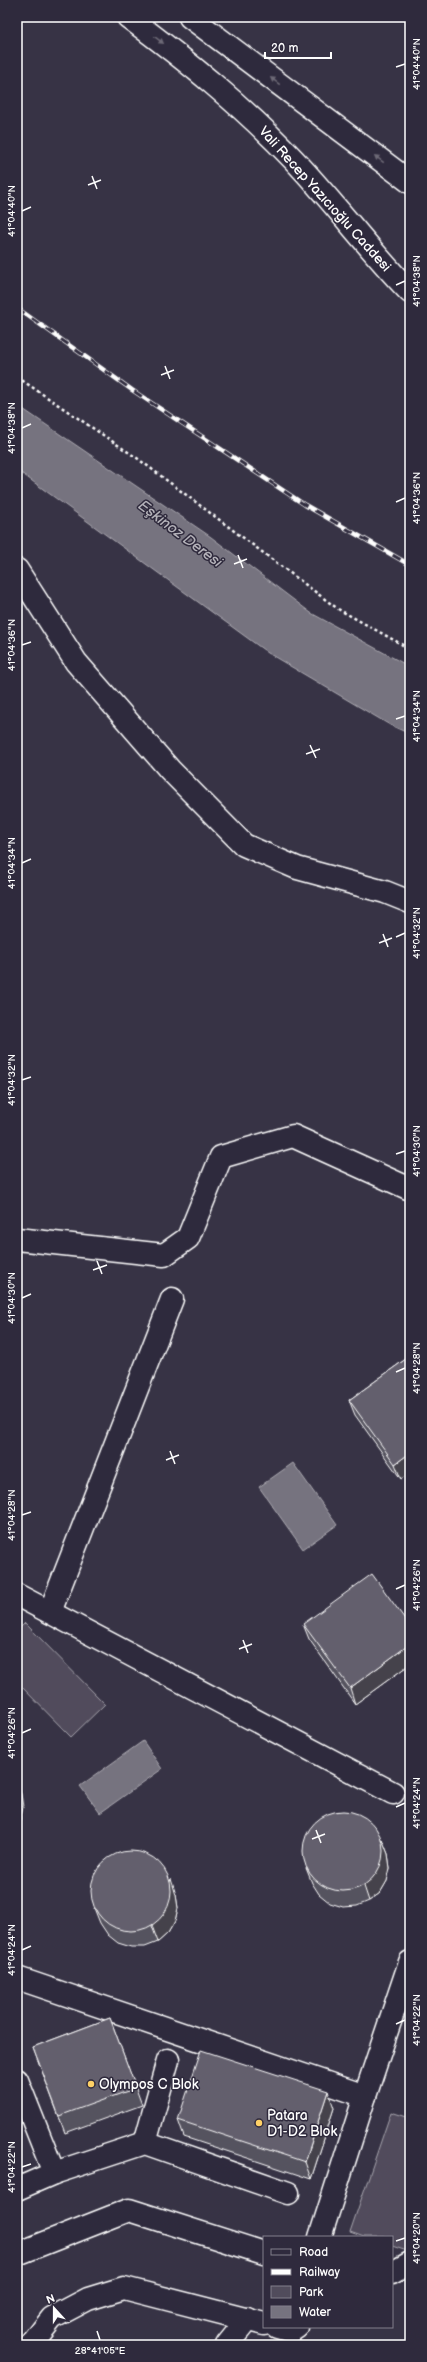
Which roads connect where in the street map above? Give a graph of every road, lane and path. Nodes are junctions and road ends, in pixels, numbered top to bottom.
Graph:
1 (128, 17) edge
2 (190, 17) edge
3 (410, 182) edge
4 (410, 292) edge
5 (17, 377) edge
6 (17, 570) edge
7 (410, 649) edge
8 (410, 902) edge
9 (410, 1189) edge
10 (17, 1239) edge
11 (172, 1299) dead end
12 (17, 1595) edge
13 (50, 1612) junction
14 (393, 1793) dead end
15 (410, 1962) edge
16 (17, 1978) edge
17 (168, 2060) dead end
18 (17, 2080) edge
19 (365, 2096) junction
20 (145, 2143) junction
21 (54, 2173) junction
22 (17, 2189) edge
23 (288, 2193) dead end
24 (320, 2236) edge
25 (263, 2253) edge
26 (17, 2254) edge
27 (410, 2263) edge
28 (393, 2272) edge
29 (256, 2321) edge
30 (31, 2345) edge
31 (227, 2345) edge

1 -> 4 street, Vali Recep Yazıcıoğlu Caddesi
3 -> 2 street
5 - 7 path
6 - 8 street
9 - 10 street
11 - 13 street
12 - 13 street
13 - 14 street
15 - 19 street
16 - 19 street
17 - 20 street
18 - 21 street
19 - 24 street
20 - 21 street
20 - 23 street
21 - 22 street
25 - 26 street
27 - 28 street
29 - 30 street
29 - 31 street

